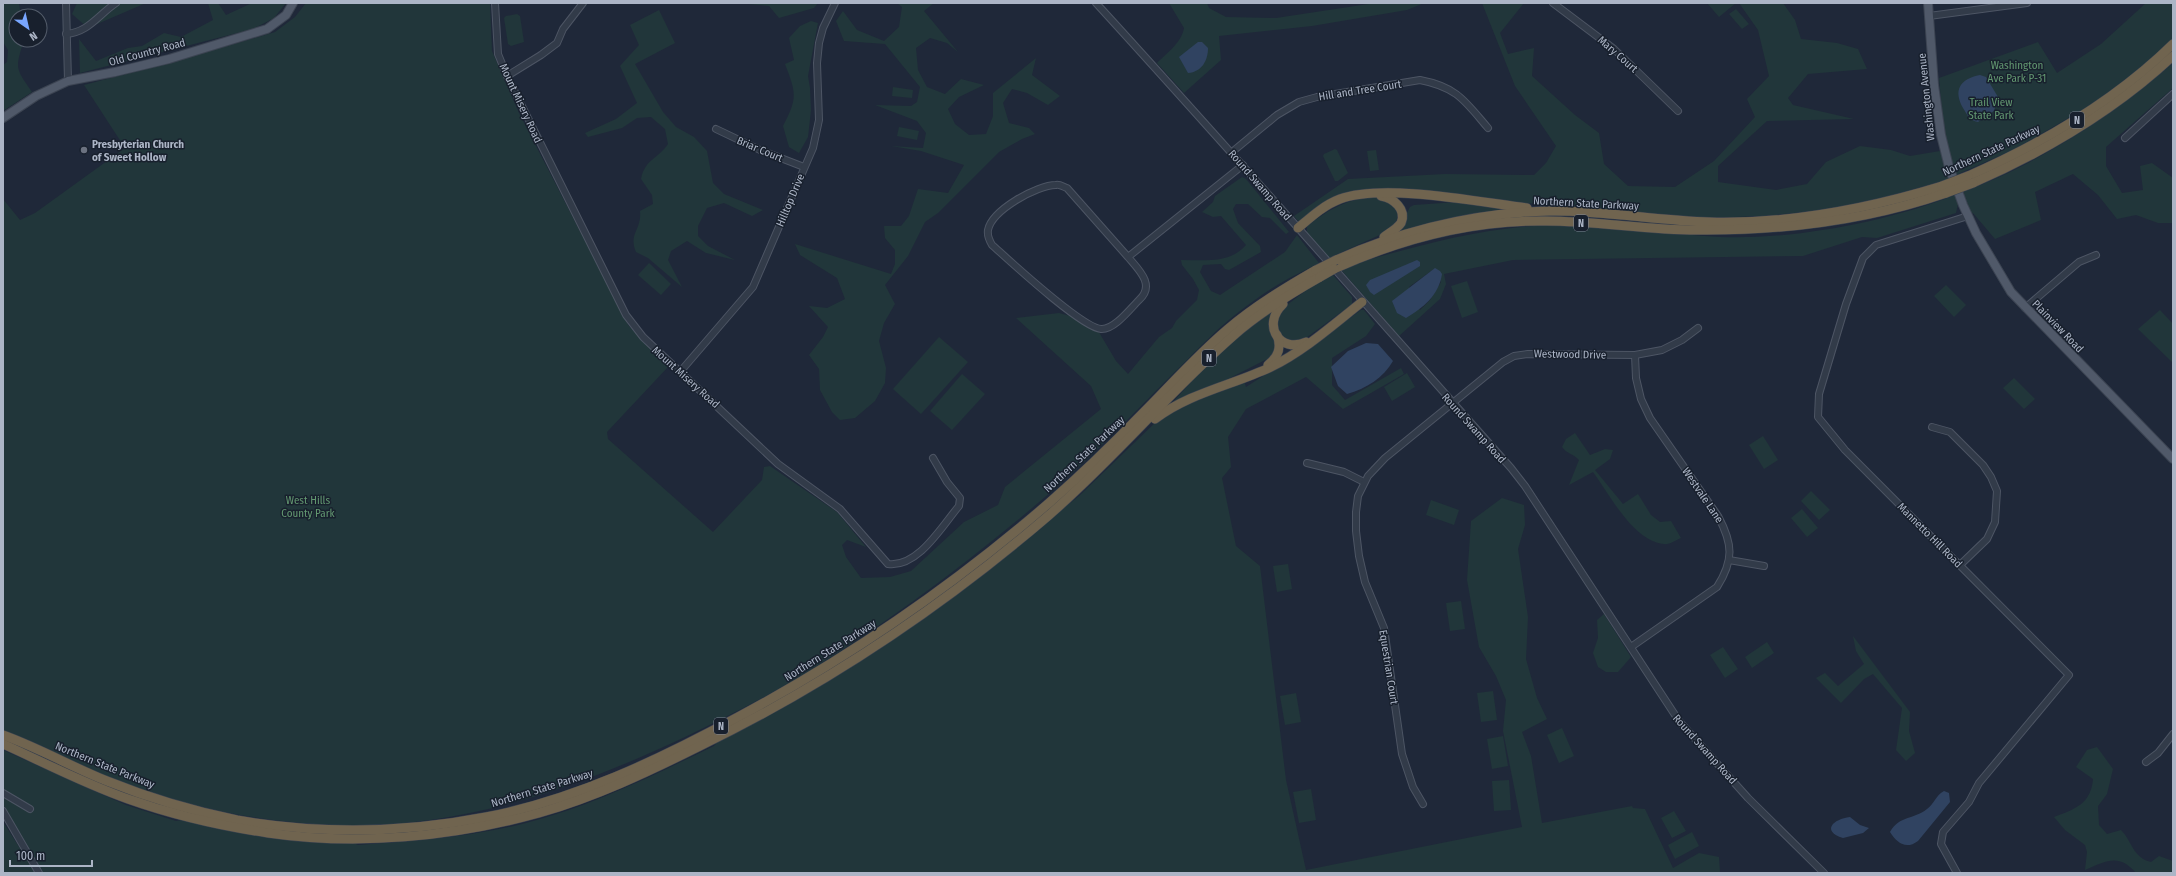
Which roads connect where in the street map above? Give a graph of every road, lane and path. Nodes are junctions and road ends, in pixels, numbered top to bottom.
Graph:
1 (66, 3) edge
2 (116, 3) edge
3 (293, 3) edge
4 (495, 3) edge
5 (583, 3) edge
6 (835, 3) edge
7 (1096, 3) edge
8 (1552, 3) edge
9 (1928, 3) edge
10 (2027, 3) edge
11 (2018, 4) edge
12 (1929, 16) junction
13 (66, 34) junction
14 (2173, 44) edge
15 (2173, 56) edge
16 (507, 76) junction
17 (68, 81) junction
18 (2172, 96) edge
19 (1678, 111) dead end
20 (3, 118) edge
21 (1488, 128) dead end
22 (716, 129) dead end
23 (2125, 138) dead end
24 (1232, 152) junction
25 (1243, 165) junction
26 (804, 167) junction
27 (1970, 179) junction
28 (1956, 186) joint
29 (1944, 189) junction
30 (1551, 211) junction
31 (1968, 216) junction
32 (1298, 228) junction
33 (1367, 246) junction
34 (2096, 255) dead end
35 (1128, 257) junction
36 (1318, 273) junction
37 (1309, 283) junction
38 (1362, 302) junction
39 (2025, 308) junction
40 (1698, 328) dead end
41 (1320, 334) junction
42 (1277, 335) junction
43 (1634, 355) junction
44 (680, 372) junction
45 (1255, 374) junction
46 (1453, 403) junction
47 (1932, 427) dead end
48 (1112, 457) junction
49 (933, 458) dead end
50 (2173, 459) edge
51 (1307, 463) dead end
52 (1364, 482) junction
53 (1729, 560) junction
54 (1960, 565) junction
55 (1764, 566) dead end
56 (1631, 647) junction
57 (2173, 734) edge
58 (3, 735) edge
59 (3, 744) edge
60 (2146, 762) dead end
61 (3, 793) edge
62 (1423, 804) dead end
63 (30, 809) dead end
64 (3, 811) edge
65 (39, 873) edge
66 (1824, 873) edge
67 (1958, 873) edge

1 - 13 street
2 - 13 street
3 - 17 main road, Old Country Road
4 - 16 street, Mount Misery Road
5 - 16 street
6 - 26 street, Hilltop Drive
7 - 24 street, Round Swamp Road
8 - 19 street, Mary Court
9 - 12 main road, Washington Avenue
10 - 11 street
11 - 12 street
12 - 28 main road, Washington Avenue
13 - 17 street
14 - 27 highway, Northern State Parkway / N
15 - 27 highway, Northern State Parkway / N
16 - 44 street, Mount Misery Road
17 - 20 main road, Old Country Road
18 - 23 street
21 - 24 street, Hill and Tree Court
22 - 26 street, Briar Court
24 - 25 street, Round Swamp Road
25 - 32 street, Round Swamp Road
25 - 35 street
26 - 44 street, Hilltop Drive
27 - 29 highway, Northern State Parkway / N, bridge
28 - 31 main road, Plainview Road
29 - 30 highway, Northern State Parkway / N
29 - 36 highway, Northern State Parkway / N, bridge
30 - 32 highway
30 - 33 highway, Northern State Parkway / N
31 - 39 main road, Plainview Road
31 - 54 street, Mannetto Hill Road
32 - 33 highway
32 - 38 street, Round Swamp Road
33 - 36 highway, Northern State Parkway / N, bridge
34 - 39 street
35 - 35 street
36 - 37 highway, Northern State Parkway / N
36 - 58 highway, Northern State Parkway / N
37 - 42 highway
37 - 48 highway, Northern State Parkway / N
38 - 41 highway
38 - 46 street, Round Swamp Road
39 - 50 main road, Plainview Road
40 - 43 street, Westwood Drive
41 - 42 highway
41 - 45 highway
42 - 45 highway
43 - 46 street, Westwood Drive
43 - 53 street, Westvale Lane
44 - 49 street, Mount Misery Road
45 - 48 highway
46 - 52 street, Equestrian Court
46 - 56 street, Round Swamp Road
47 - 54 street
48 - 59 highway, Northern State Parkway / N
51 - 52 street
52 - 62 street, Equestrian Court
53 - 55 street
53 - 56 street, Westvale Lane
54 - 67 street, Mannetto Hill Road
56 - 66 street, Round Swamp Road
57 - 60 street
61 - 63 street
64 - 65 street

